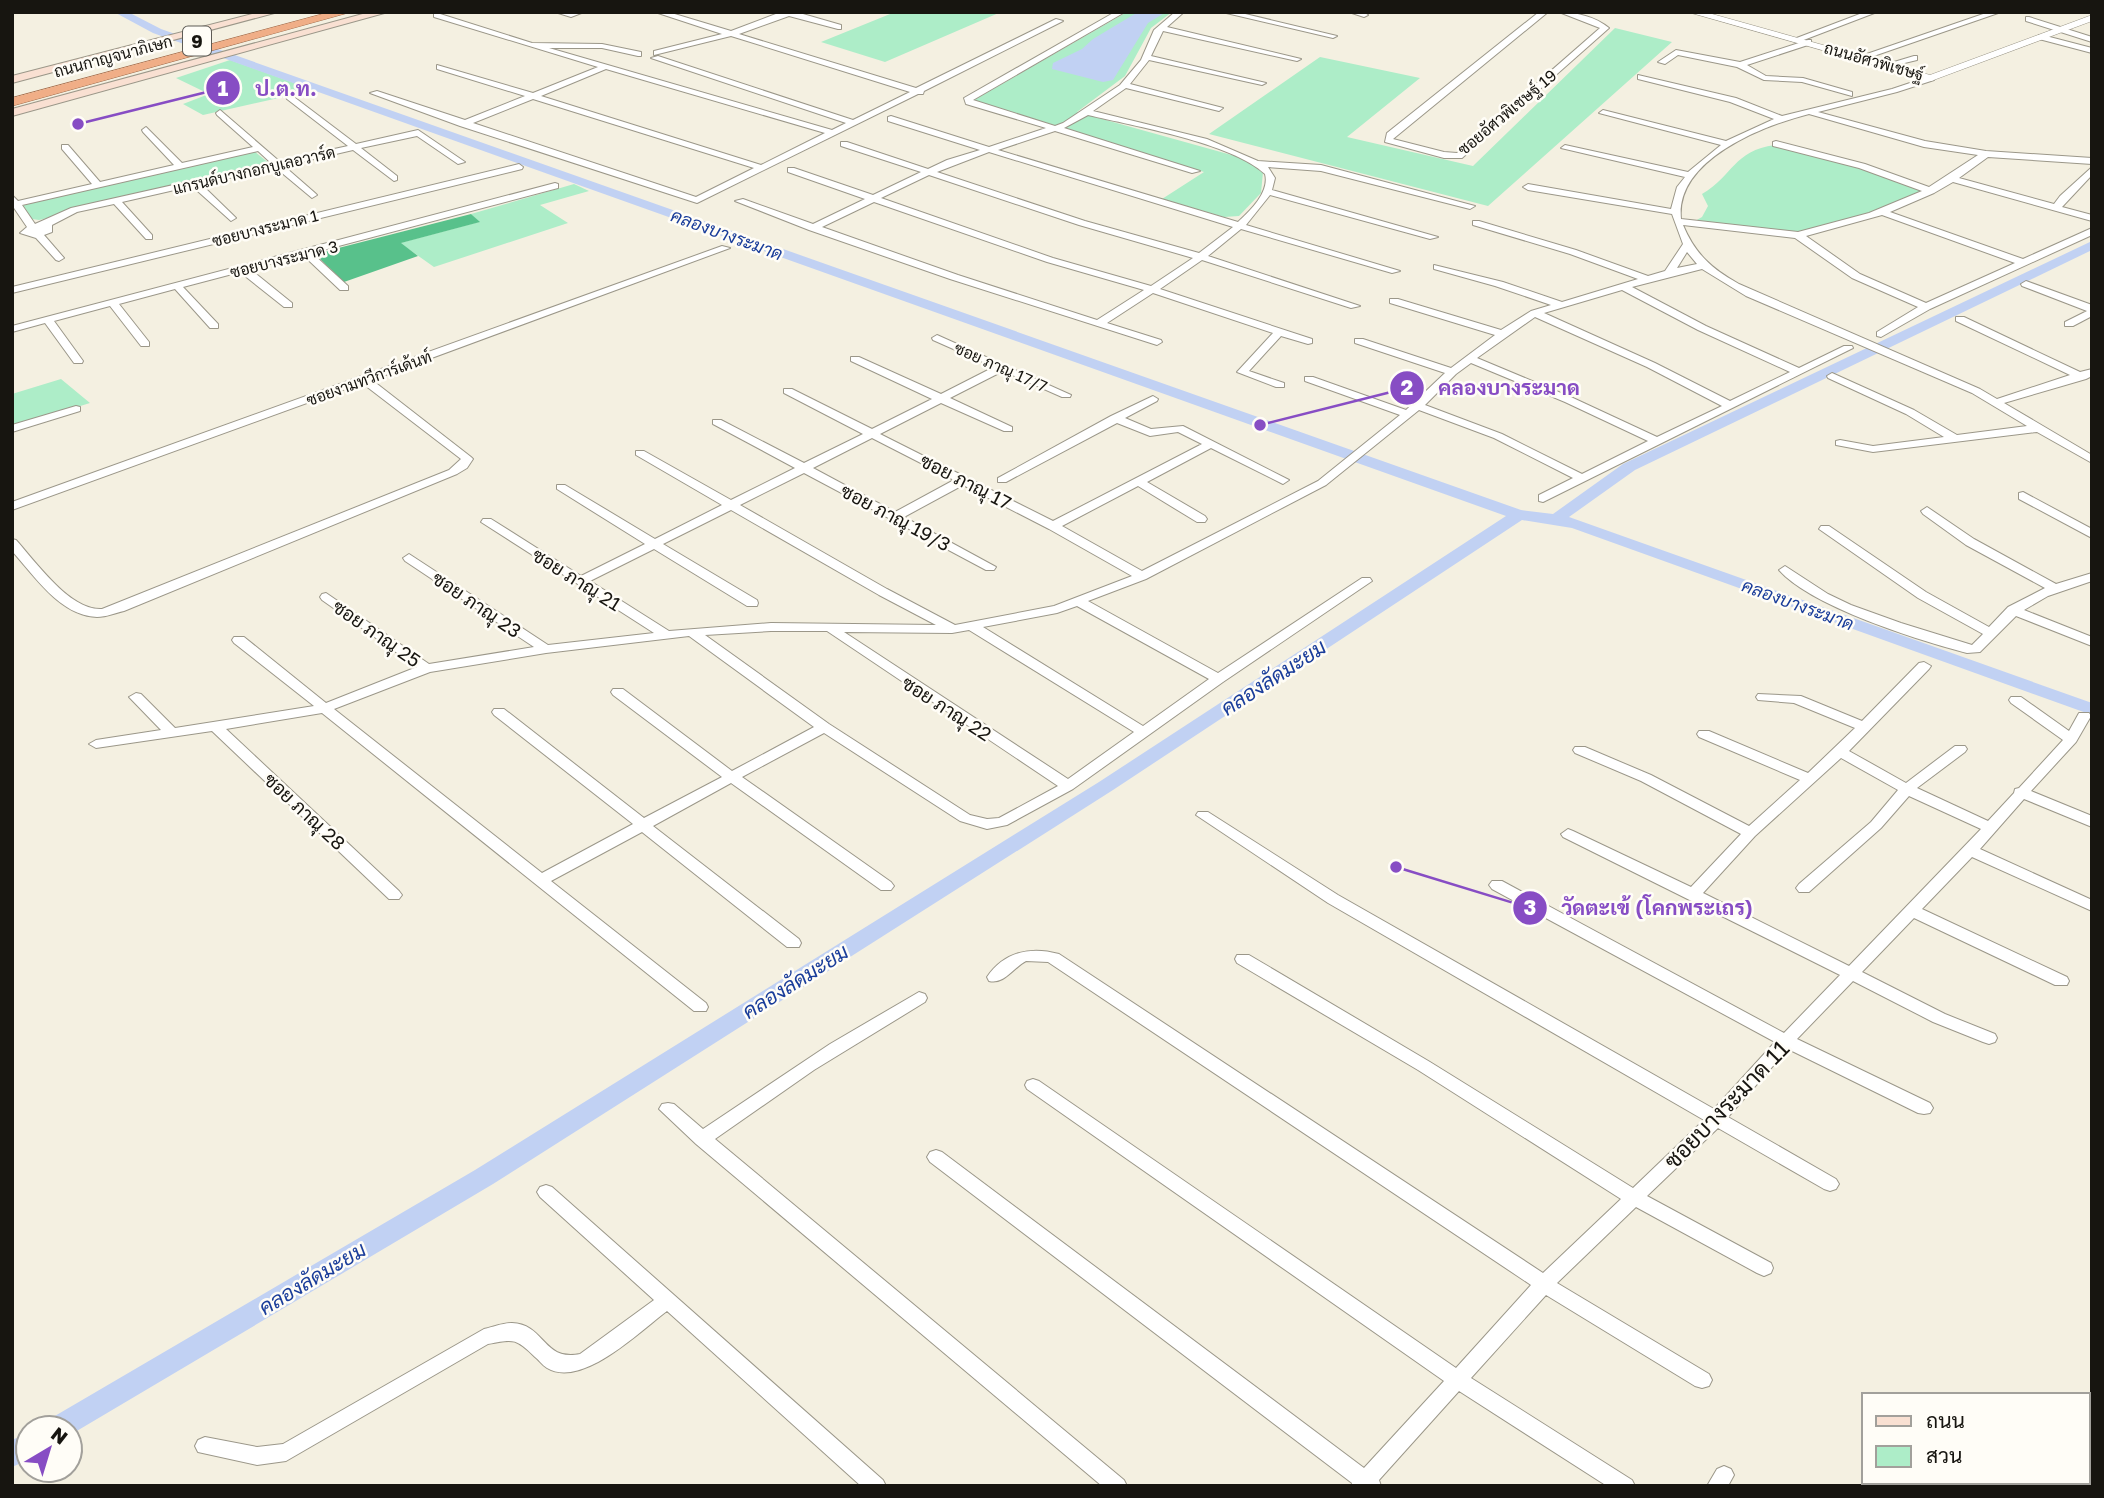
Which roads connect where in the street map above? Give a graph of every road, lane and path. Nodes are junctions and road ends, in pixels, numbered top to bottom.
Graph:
1 (273, 12) edge
2 (301, 12) edge
3 (345, 12) edge
4 (383, 12) edge
5 (559, 12) edge
6 (580, 12) edge
7 (659, 12) edge
8 (1121, 12) edge
9 (1180, 12) edge
10 (1226, 12) edge
11 (1353, 12) edge
12 (1545, 12) edge
13 (1563, 12) edge
14 (1693, 12) edge
15 (1873, 12) edge
16 (1997, 12) edge
17 (436, 13) edge
18 (789, 13) edge
19 (1364, 15) dead end
20 (2029, 19) dead end
21 (2092, 19) edge
22 (1059, 21) dead end
23 (838, 27) dead end
24 (1162, 28) junction
25 (2062, 30) junction
26 (731, 34) junction
27 (1332, 36) dead end
28 (2042, 37) junction
29 (1798, 39) junction
30 (2092, 40) edge
31 (1809, 42) junction
32 (531, 45) junction
33 (2070, 45) junction
34 (2055, 51) dead end
35 (2092, 51) edge
36 (656, 55) junction
37 (125, 56) junction
38 (1147, 57) junction
39 (1862, 57) junction
40 (1914, 58) dead end
41 (1297, 59) dead end
42 (1662, 62) dead end
43 (1740, 65) junction
44 (1888, 65) junction
45 (440, 66) dead end
46 (603, 68) junction
47 (1641, 77) dead end
48 (1931, 78) junction
49 (12, 80) edge
50 (1262, 83) dead end
51 (1124, 85) junction
52 (12, 90) edge
53 (920, 92) junction
54 (374, 93) dead end
55 (1849, 94) dead end
56 (532, 96) junction
57 (289, 97) dead end
58 (12, 102) edge
59 (1219, 108) dead end
60 (1088, 112) junction
61 (12, 113) edge
62 (220, 113) dead end
63 (1603, 113) dead end
64 (1811, 113) junction
65 (891, 119) dead end
66 (1782, 119) junction
67 (855, 122) junction
68 (463, 124) junction
69 (1056, 128) junction
70 (146, 130) dead end
71 (833, 133) junction
72 (844, 144) dead end
73 (1776, 144) dead end
74 (1726, 145) junction
75 (65, 147) dead end
76 (354, 147) junction
77 (260, 148) junction
78 (1565, 148) dead end
79 (989, 150) junction
80 (1986, 154) junction
81 (2092, 161) edge
82 (461, 162) dead end
83 (279, 164) junction
84 (1258, 164) junction
85 (180, 166) junction
86 (519, 167) dead end
87 (763, 168) junction
88 (791, 170) dead end
89 (2092, 170) edge
90 (1195, 171) dead end
91 (928, 172) junction
92 (1690, 176) junction
93 (394, 178) dead end
94 (1954, 179) junction
95 (194, 183) junction
96 (98, 185) junction
97 (555, 186) dead end
98 (1528, 187) dead end
99 (1267, 191) junction
100 (1931, 191) junction
101 (312, 195) dead end
102 (873, 199) junction
103 (14, 201) edge
104 (116, 201) junction
105 (740, 201) dead end
106 (1470, 206) dead end
107 (2057, 207) junction
108 (1882, 212) junction
109 (1676, 217) junction
110 (231, 218) dead end
111 (2092, 218) edge
112 (1476, 223) dead end
113 (1241, 225) junction
114 (812, 228) junction
115 (35, 230) junction
116 (2092, 230) edge
117 (1798, 235) junction
118 (149, 237) dead end
119 (1433, 237) dead end
120 (15, 239) dead end
121 (1688, 245) junction
122 (725, 248) dead end
123 (306, 253) junction
124 (1200, 257) junction
125 (60, 258) dead end
126 (2022, 262) junction
127 (1702, 266) junction
128 (1437, 267) dead end
129 (243, 269) junction
130 (1395, 271) dead end
131 (1669, 272) junction
132 (1647, 279) junction
133 (2026, 284) dead end
134 (177, 286) junction
135 (1622, 286) junction
136 (344, 288) dead end
137 (1152, 289) junction
138 (12, 290) edge
139 (1394, 301) dead end
140 (113, 303) junction
141 (288, 305) dead end
142 (1561, 305) junction
143 (1355, 306) dead end
144 (1926, 307) junction
145 (2092, 311) edge
146 (1535, 313) junction
147 (1960, 319) dead end
148 (48, 320) junction
149 (1099, 323) junction
150 (2068, 324) dead end
151 (214, 326) dead end
152 (12, 329) edge
153 (1280, 331) junction
154 (1502, 334) junction
155 (1881, 334) dead end
156 (937, 338) dead end
157 (1308, 341) dead end
158 (1359, 341) dead end
159 (1157, 342) dead end
160 (145, 344) dead end
161 (1848, 348) dead end
162 (855, 359) dead end
163 (1470, 359) junction
164 (78, 361) dead end
165 (1003, 367) junction
166 (1452, 372) junction
167 (1798, 372) junction
168 (1832, 376) dead end
169 (2083, 376) edge
170 (364, 379) junction
171 (1309, 379) dead end
172 (1280, 385) dead end
173 (2092, 388) edge
174 (788, 391) dead end
175 (1066, 396) dead end
176 (1153, 399) dead end
177 (941, 400) junction
178 (1997, 402) junction
179 (1418, 406) junction
180 (1731, 406) junction
181 (76, 409) dead end
182 (1408, 414) junction
183 (1115, 418) junction
184 (716, 422) dead end
185 (2040, 428) junction
186 (12, 429) edge
187 (1008, 429) dead end
188 (873, 434) junction
189 (1954, 439) junction
190 (1655, 440) junction
191 (1840, 443) dead end
192 (1211, 444) junction
193 (640, 453) dead end
194 (2092, 460) edge
195 (802, 468) junction
196 (1581, 478) junction
197 (964, 480) junction
198 (1002, 480) dead end
199 (1283, 480) dead end
200 (1139, 482) junction
201 (561, 487) dead end
202 (2023, 496) dead end
203 (1543, 498) dead end
204 (731, 505) junction
205 (12, 506) edge
206 (1927, 511) dead end
207 (896, 516) junction
208 (1201, 519) dead end
209 (487, 522) dead end
210 (1053, 526) junction
211 (1825, 529) dead end
212 (2092, 534) edge
213 (12, 543) edge
214 (656, 543) junction
215 (409, 558) dead end
216 (990, 567) dead end
217 (1785, 570) dead end
218 (1142, 576) junction
219 (2092, 577) edge
220 (581, 581) junction
221 (1366, 581) dead end
222 (2052, 587) junction
223 (326, 597) dead end
224 (1080, 602) junction
225 (752, 603) dead end
226 (2013, 610) junction
227 (972, 626) junction
228 (828, 627) junction
229 (953, 629) junction
230 (692, 632) junction
231 (1990, 633) junction
232 (667, 635) junction
233 (239, 640) dead end
234 (2092, 642) edge
235 (546, 649) junction
236 (1924, 666) dead end
237 (427, 668) junction
238 (1218, 679) junction
239 (618, 692) dead end
240 (136, 697) dead end
241 (1763, 697) dead end
242 (2016, 700) dead end
243 (325, 708) junction
244 (499, 712) dead end
245 (2084, 716) dead end
246 (1862, 726) junction
247 (824, 727) junction
248 (216, 728) junction
249 (1143, 732) junction
250 (173, 734) junction
251 (1704, 734) dead end
252 (2071, 739) junction
253 (96, 744) dead end
254 (1960, 749) dead end
255 (1580, 750) dead end
256 (1840, 751) junction
257 (730, 776) junction
258 (1809, 779) junction
259 (1068, 786) junction
260 (1906, 789) junction
261 (2021, 792) junction
262 (1203, 815) dead end
263 (2092, 822) edge
264 (642, 826) junction
265 (1989, 827) junction
266 (1750, 833) junction
267 (1568, 834) dead end
268 (1970, 850) junction
269 (543, 879) junction
270 (886, 886) dead end
271 (1497, 886) dead end
272 (1804, 888) dead end
273 (1693, 894) junction
274 (394, 895) dead end
275 (2092, 906) edge
276 (1912, 911) junction
277 (793, 943) dead end
278 (1243, 959) dead end
279 (1850, 973) junction
280 (995, 977) dead end
281 (2061, 981) dead end
282 (919, 998) dead end
283 (701, 1007) dead end
284 (1989, 1038) dead end
285 (1786, 1041) junction
286 (1033, 1085) dead end
287 (1924, 1108) dead end
288 (668, 1109) dead end
289 (1716, 1119) junction
290 (702, 1139) junction
291 (936, 1157) dead end
292 (1830, 1184) dead end
293 (546, 1192) dead end
294 (1633, 1198) junction
295 (1764, 1268) dead end
296 (1545, 1284) junction
297 (668, 1300) junction
298 (1456, 1379) junction
299 (1702, 1380) dead end
300 (205, 1446) dead end
301 (1366, 1484) edge
302 (876, 1486) edge
303 (1117, 1486) edge
304 (1625, 1486) edge

1 - 37 main road
2 - 37 highway, ถนนกาญจนาภิเษก / 9
3 - 58 highway, ถนนกาญจนาภิเษก / 9
4 - 61 main road
5 - 6 street
7 - 26 street
8 - 69 street
9 - 24 street
10 - 27 street
11 - 19 street
12 - 13 street, ซอยอัศวพิเชษฐ์ 19
14 - 29 street, ถนนอัศวพิเชษฐ์
15 - 29 street
16 - 39 street
17 - 32 street
18 - 23 street
18 - 26 street
20 - 25 street
21 - 25 street, ถนนอัศวพิเชษฐ์
22 - 53 street
24 - 38 street
24 - 41 street
25 - 28 street, ถนนอัศวพิเชษฐ์
25 - 30 street
26 - 36 street
26 - 53 street
28 - 33 street
28 - 48 street, ถนนอัศวพิเชษฐ์
29 - 31 street, ถนนอัศวพิเชษฐ์
31 - 39 street, ถนนอัศวพิเชษฐ์
31 - 43 street
32 - 36 street
32 - 46 street
33 - 34 street
33 - 35 street
36 - 67 street
37 - 49 main road
37 - 52 highway, ถนนกาญจนาภิเษก / 9
38 - 50 street
38 - 51 street
39 - 44 street, ถนนอัศวพิเชษฐ์
40 - 44 street
42 - 43 street
43 - 55 street
44 - 48 street, ถนนอัศวพิเชษฐ์
45 - 56 street
46 - 56 street
46 - 71 street
47 - 66 street
48 - 64 street
51 - 59 street
51 - 60 street
53 - 67 street
54 - 68 street
56 - 68 street
56 - 87 street
57 - 76 street
60 - 69 street
60 - 84 street
62 - 77 street
63 - 74 street
64 - 66 street
64 - 80 street
65 - 79 street
66 - 74 street
67 - 71 street
68 - 87 street
69 - 79 street
69 - 90 street
70 - 85 street
71 - 87 street
72 - 91 street
73 - 100 street
74 - 92 street
75 - 96 street
76 - 82 street, แกรนด์บางกอกบูเลอวาร์ด
76 - 83 street, แกรนด์บางกอกบูเลอวาร์ด
76 - 93 street
77 - 83 street
77 - 85 street
78 - 92 street
79 - 91 street
79 - 113 street
80 - 81 street
80 - 94 street
83 - 95 street, แกรนด์บางกอกบูเลอวาร์ด
83 - 101 street
84 - 99 street
84 - 106 street
85 - 96 street
86 - 138 street, ซอยบางระมาด 1
88 - 102 street
89 - 107 street
91 - 102 street
91 - 124 street
92 - 109 street
94 - 100 street
94 - 107 street
95 - 104 street, แกรนด์บางกอกบูเลอวาร์ด
95 - 110 street
96 - 103 street
97 - 123 street, ซอยบางระมาด 3
98 - 109 street
99 - 113 street
99 - 119 street
100 - 108 street
102 - 114 street
102 - 137 street
103 - 115 street
104 - 115 street, แกรนด์บางกอกบูเลอวาร์ด
104 - 118 street
105 - 114 street
107 - 111 street
108 - 117 street
108 - 126 street
109 - 117 street
109 - 121 street
112 - 132 street
113 - 124 street
113 - 130 street
114 - 149 street
115 - 120 street, แกรนด์บางกอกบูเลอวาร์ด
115 - 125 street
116 - 126 street
117 - 144 street
121 - 127 street
121 - 131 street
122 - 170 street, ซอยงามทวีการ์เด้นท์
123 - 129 street, ซอยบางระมาด 3
123 - 136 street
124 - 137 street
124 - 143 street
126 - 144 street
127 - 131 street
127 - 178 street
128 - 142 street
129 - 134 street, ซอยบางระมาด 3
129 - 141 street
131 - 132 street
132 - 135 street
133 - 145 street
134 - 140 street, ซอยบางระมาด 3
134 - 151 street
135 - 142 street
135 - 167 street
137 - 149 street
137 - 153 street
139 - 154 street
140 - 148 street, ซอยบางระมาด 3
140 - 160 street
142 - 146 street
144 - 155 street
145 - 150 street
146 - 154 street
146 - 180 street
147 - 169 street
148 - 152 street, ซอยบางระมาด 3
148 - 164 street
149 - 159 street
153 - 157 street
153 - 172 street
154 - 163 street
156 - 165 street, ซอย ภาณุ 17/7
158 - 166 street
161 - 167 street
162 - 177 street
163 - 166 street
163 - 190 street
165 - 175 street, ซอย ภาณุ 17/7
165 - 177 street
166 - 179 street
167 - 180 street
168 - 189 street
169 - 173 street
169 - 178 street
170 - 205 street, ซอยงามทวีการ์เด้นท์
170 - 213 street
171 - 182 street
174 - 188 street, ซอย ภาณุ 17
176 - 183 street
177 - 187 street
177 - 188 street
178 - 185 street
179 - 182 street
179 - 196 street
180 - 190 street
181 - 186 street
182 - 218 street
183 - 192 street
183 - 198 street
184 - 195 street, ซอย ภาณุ 19/3
185 - 189 street
185 - 194 street
188 - 195 street
188 - 197 street, ซอย ภาณุ 17
189 - 191 street
190 - 196 street
192 - 199 street
192 - 200 street
193 - 204 street
195 - 204 street
195 - 207 street, ซอย ภาณุ 19/3
196 - 203 street
197 - 207 street
197 - 210 street, ซอย ภาณุ 17
200 - 208 street
200 - 210 street
201 - 214 street
202 - 212 street
204 - 214 street
204 - 229 street
206 - 222 street
207 - 216 street, ซอย ภาณุ 19/3
209 - 220 street, ซอย ภาณุ 21
210 - 218 street, ซอย ภาณุ 17
211 - 231 street
214 - 220 street
214 - 225 street
215 - 235 street, ซอย ภาณุ 23
217 - 231 street
218 - 224 street
219 - 222 street
220 - 232 street, ซอย ภาณุ 21
221 - 238 street
222 - 226 street
223 - 237 street, ซอย ภาณุ 25
224 - 227 street
224 - 238 street
226 - 231 street
226 - 234 street
227 - 229 street
227 - 249 street
228 - 229 street
228 - 230 street
228 - 259 street, ซอย ภาณุ 22
230 - 232 street
230 - 247 street
232 - 235 street
233 - 243 street
235 - 237 street
236 - 246 street
237 - 243 street
238 - 249 street
239 - 257 street
240 - 250 street
241 - 246 street
242 - 252 street
243 - 248 street
243 - 269 street
244 - 264 street
245 - 252 street, ซอยบางระมาด 11
246 - 256 street
247 - 257 street
247 - 259 street
248 - 250 street
248 - 274 street, ซอย ภาณุ 28
249 - 259 street
250 - 253 street
251 - 258 street
252 - 261 street, ซอยบางระมาด 11
254 - 260 street
255 - 266 street
256 - 258 street
256 - 260 street
257 - 264 street
257 - 270 street
258 - 266 street
260 - 265 street
260 - 272 street
261 - 263 street
261 - 265 street, ซอยบางระมาด 11
262 - 289 street
264 - 269 street
264 - 277 street
265 - 268 street, ซอยบางระมาด 11
266 - 273 street
267 - 273 street
268 - 275 street
268 - 276 street, ซอยบางระมาด 11
269 - 283 street
271 - 285 street
273 - 279 street
276 - 279 street, ซอยบางระมาด 11
276 - 281 street
278 - 294 street
279 - 284 street
279 - 285 street, ซอยบางระมาด 11
280 - 296 street
282 - 290 street
285 - 287 street
285 - 289 street, ซอยบางระมาด 11
286 - 298 street
288 - 290 street
289 - 292 street
289 - 294 street, ซอยบางระมาด 11
290 - 303 street
291 - 301 street
293 - 297 street
294 - 295 street
294 - 296 street, ซอยบางระมาด 11
296 - 298 street, ซอยบางระมาด 11
296 - 299 street
297 - 300 street
297 - 302 street
298 - 301 street, ซอยบางระมาด 11
298 - 304 street

